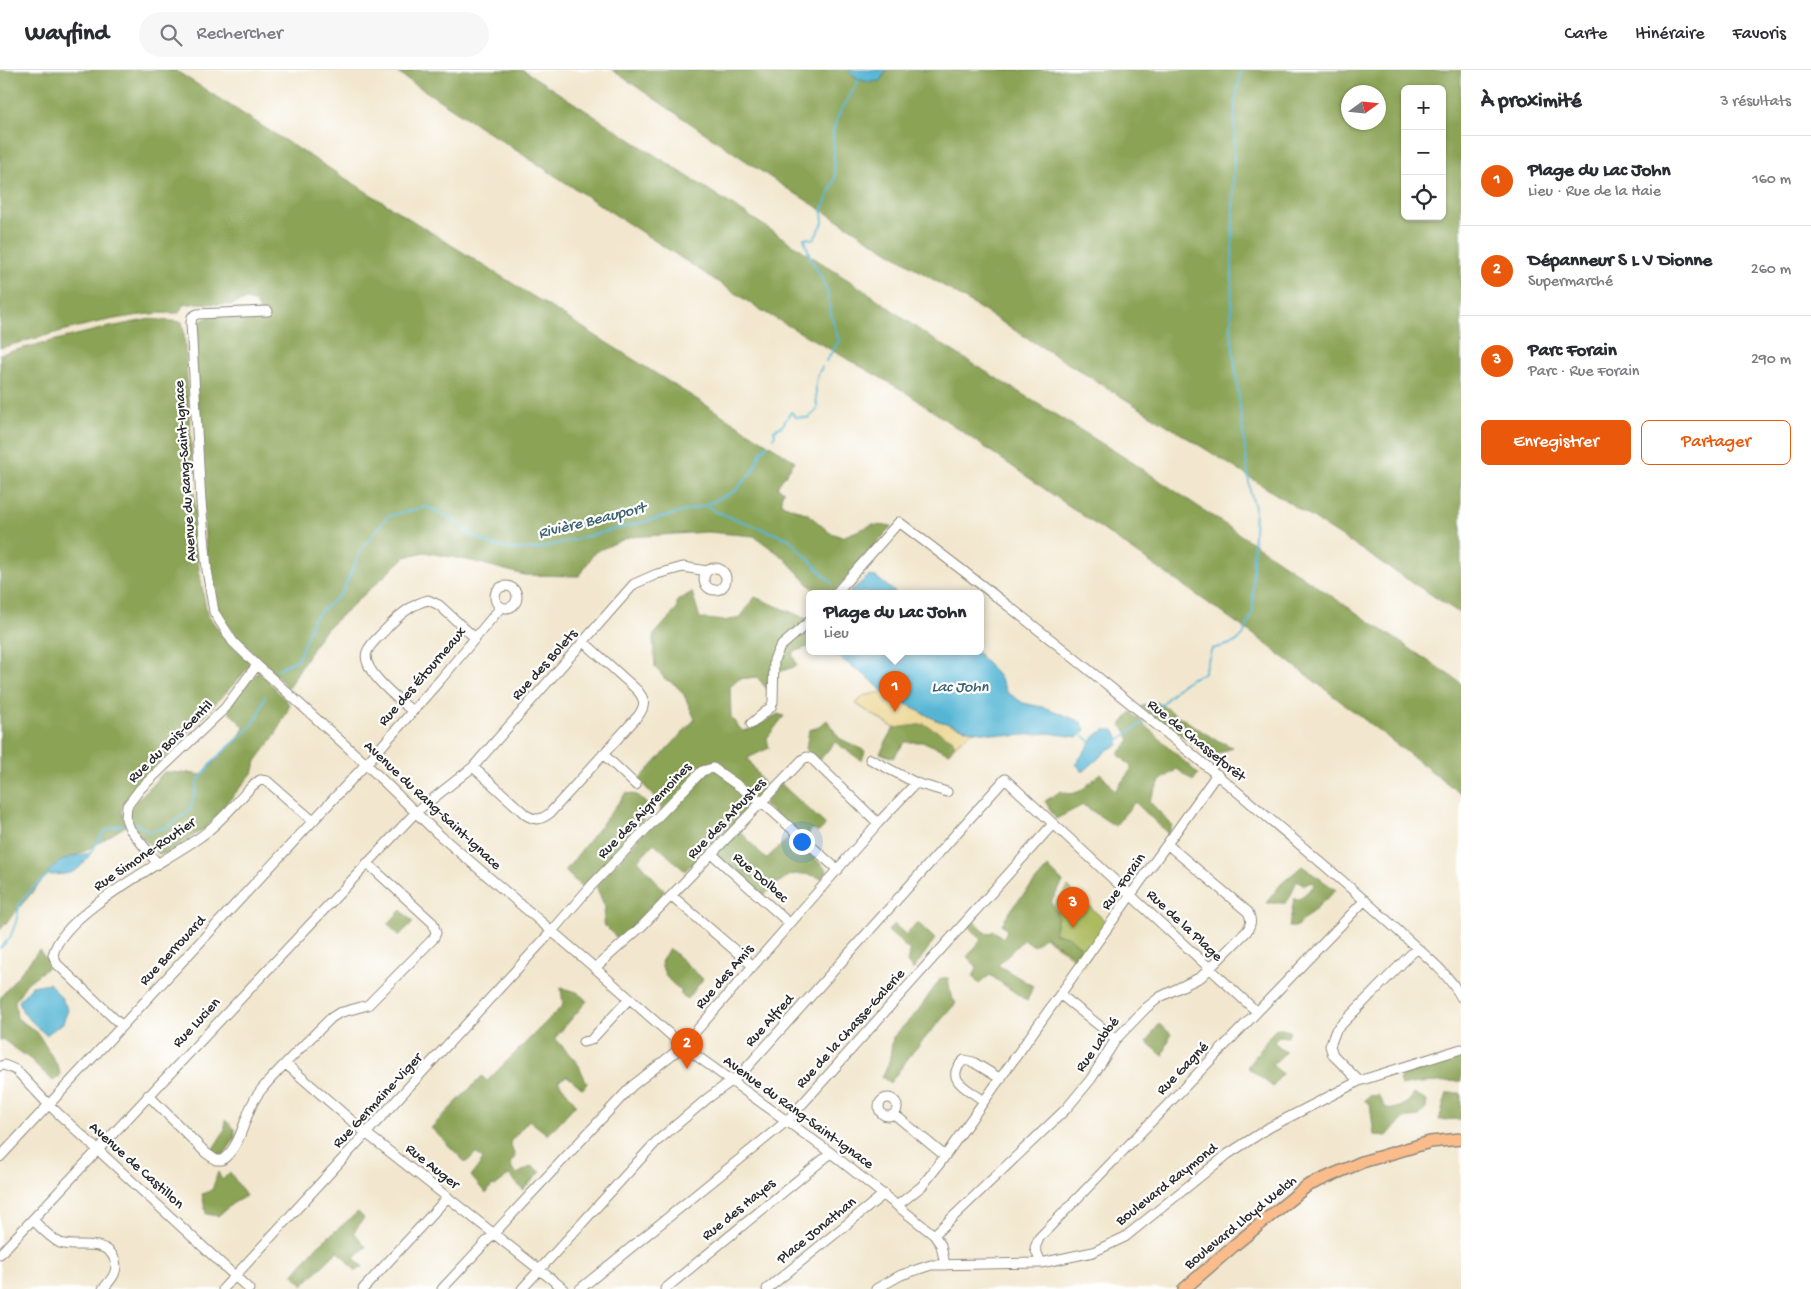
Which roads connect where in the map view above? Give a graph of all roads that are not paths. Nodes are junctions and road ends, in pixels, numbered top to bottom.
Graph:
1 (268, 311) dead end
2 (707, 571) dead end
3 (839, 590) edge
4 (501, 607) dead end
5 (806, 624) edge
6 (475, 638) junction
7 (584, 642) junction
8 (256, 665) junction
9 (412, 711) junction
10 (751, 724) dead end
11 (603, 754) junction
12 (870, 759) dead end
13 (366, 764) junction
14 (473, 767) junction
15 (1217, 774) junction
16 (1005, 779) joint
17 (916, 783) junction
18 (636, 785) dead end
19 (946, 792) dead end
20 (763, 803) junction
21 (416, 812) junction
22 (313, 821) junction
23 (878, 823) junction
24 (1053, 824) junction
25 (1168, 845) junction
26 (712, 854) junction
27 (367, 863) junction
28 (158, 864) junction
29 (838, 870) junction
30 (1130, 895) junction
31 (672, 896) junction
32 (1365, 900) junction
33 (790, 923) junction
34 (552, 932) junction
35 (1417, 948) junction
36 (752, 966) junction
37 (595, 968) junction
38 (1210, 969) junction
39 (1062, 995) junction
40 (1461, 997) edge
41 (629, 999) junction
42 (1257, 1012) junction
43 (122, 1026) junction
44 (1116, 1039) junction
45 (584, 1042) dead end
46 (683, 1046) junction
47 (1461, 1048) edge
48 (286, 1064) junction
49 (2, 1065) edge
50 (1001, 1079) junction
51 (732, 1081) junction
52 (1359, 1081) junction
53 (148, 1095) junction
54 (984, 1101) junction
55 (49, 1105) junction
56 (894, 1114) dead end
57 (788, 1120) junction
58 (367, 1134) junction
59 (1461, 1139) edge
60 (98, 1150) junction
61 (831, 1152) junction
62 (945, 1156) junction
63 (0, 1158) edge
64 (884, 1194) junction
65 (448, 1197) junction
66 (898, 1205) junction
67 (33, 1220) junction
68 (494, 1234) junction
69 (934, 1235) junction
70 (0, 1254) edge
71 (1041, 1263) junction
72 (945, 1265) junction
73 (540, 1270) junction
74 (235, 1276) junction
75 (103, 1289) edge
76 (223, 1289) edge
77 (249, 1289) edge
78 (363, 1289) edge
79 (442, 1289) edge
80 (522, 1289) edge
81 (564, 1289) edge
82 (580, 1289) edge
83 (665, 1289) edge
84 (767, 1289) edge
85 (876, 1289) edge
86 (1184, 1289) edge

1 - 8 street, Avenue du Rang-Saint-Ignace
2 - 7 street, Rue des Bolets
3 - 15 street, Rue de Chasseforêt
4 - 6 street, Rue des Étourneaux
5 - 10 street
6 - 9 street, Rue des Étourneaux
6 - 9 street
7 - 11 street
7 - 14 street, Rue des Bolets
8 - 13 street, Avenue du Rang-Saint-Ignace
8 - 28 street, Rue du Bois-Gentil
9 - 13 street, Rue des Étourneaux
11 - 14 street
11 - 18 street
12 - 17 street
13 - 21 street, Avenue du Rang-Saint-Ignace
13 - 22 street, Rue Berrouard
14 - 21 street, Rue des Bolets
15 - 25 street, Rue Forain
15 - 32 street, Rue de Chasseforêt
16 - 24 street, Rue de la Plage
16 - 51 street, Rue Alfred
17 - 19 street
17 - 23 street, Rue des Amis
20 - 23 street, Rue des Arbustes
20 - 26 street, Rue des Arbustes
20 - 29 street, Rue des Aigremoines
20 - 34 street, Rue des Aigremoines
21 - 27 street, Rue Lucien
21 - 34 street, Avenue du Rang-Saint-Ignace
22 - 28 street, Rue Simone-Routier
22 - 43 street, Rue Berrouard
23 - 29 street, Rue des Amis
24 - 30 street, Rue de la Plage
24 - 57 street, Rue de la Chasse-Galerie
25 - 30 street, Rue Forain
25 - 38 street, Rue Labbé
26 - 31 street, Rue des Arbustes
26 - 33 street, Rue Dolbec
27 - 48 street
27 - 53 street, Rue Lucien
28 - 43 street, Rue Simone-Routier
29 - 33 street, Rue des Amis
30 - 38 street, Rue de la Plage
30 - 39 street, Rue Forain
31 - 36 street
31 - 37 street, Rue des Arbustes
32 - 35 street, Rue de Chasseforêt
32 - 42 street, Rue Gagné
33 - 36 street, Rue des Amis
34 - 37 street, Avenue du Rang-Saint-Ignace
34 - 58 street, Rue Germaine-Viger
35 - 40 street, Rue de Chasseforêt
35 - 52 street
36 - 46 street, Rue des Amis
37 - 41 street, Avenue du Rang-Saint-Ignace
38 - 42 street, Rue de la Plage
38 - 44 street, Rue Labbé
39 - 44 street
39 - 50 street, Rue Forain
41 - 45 street
41 - 46 street, Avenue du Rang-Saint-Ignace
42 - 71 street, Rue Gagné
43 - 55 street, Rue Berrouard
44 - 69 street, Rue Labbé
46 - 51 street, Avenue du Rang-Saint-Ignace
46 - 68 street, Rue des Amis
47 - 52 street, Boulevard Raymond
48 - 53 street
48 - 58 street, Rue Auger
49 - 55 street, Avenue de Castillon
50 - 54 street, Rue Forain
50 - 54 street
51 - 57 street, Avenue du Rang-Saint-Ignace
51 - 73 street, Rue Alfred
52 - 71 street, Boulevard Raymond
53 - 60 street, Rue Lucien
54 - 62 street, Rue Forain
55 - 60 street, Avenue de Castillon
55 - 63 street, Rue Berrouard
56 - 62 street
57 - 61 street, Avenue du Rang-Saint-Ignace
57 - 82 street, Rue de la Chasse-Galerie
58 - 65 street, Rue Auger
58 - 74 street, Rue Germaine-Viger
59 - 86 main road, Boulevard Lloyd Welch
60 - 67 street, Rue Lucien
60 - 74 street, Avenue de Castillon
61 - 64 street, Avenue du Rang-Saint-Ignace
61 - 83 street, Rue des Hayes
62 - 66 street, Rue Forain
64 - 66 street, Avenue du Rang-Saint-Ignace
64 - 84 street, Place Jonathan
65 - 68 street, Rue Auger
65 - 78 street
66 - 69 street, Avenue du Rang-Saint-Ignace
67 - 70 street, Rue Lucien
67 - 75 street
68 - 73 street, Rue Auger
68 - 79 street, Rue des Amis
69 - 72 street, Avenue du Rang-Saint-Ignace
71 - 72 street, Boulevard Raymond
72 - 85 street, Boulevard Raymond
73 - 80 street, Rue Alfred
73 - 81 street, Rue Auger
74 - 76 street, Rue Germaine-Viger
74 - 77 street, Avenue de Castillon

